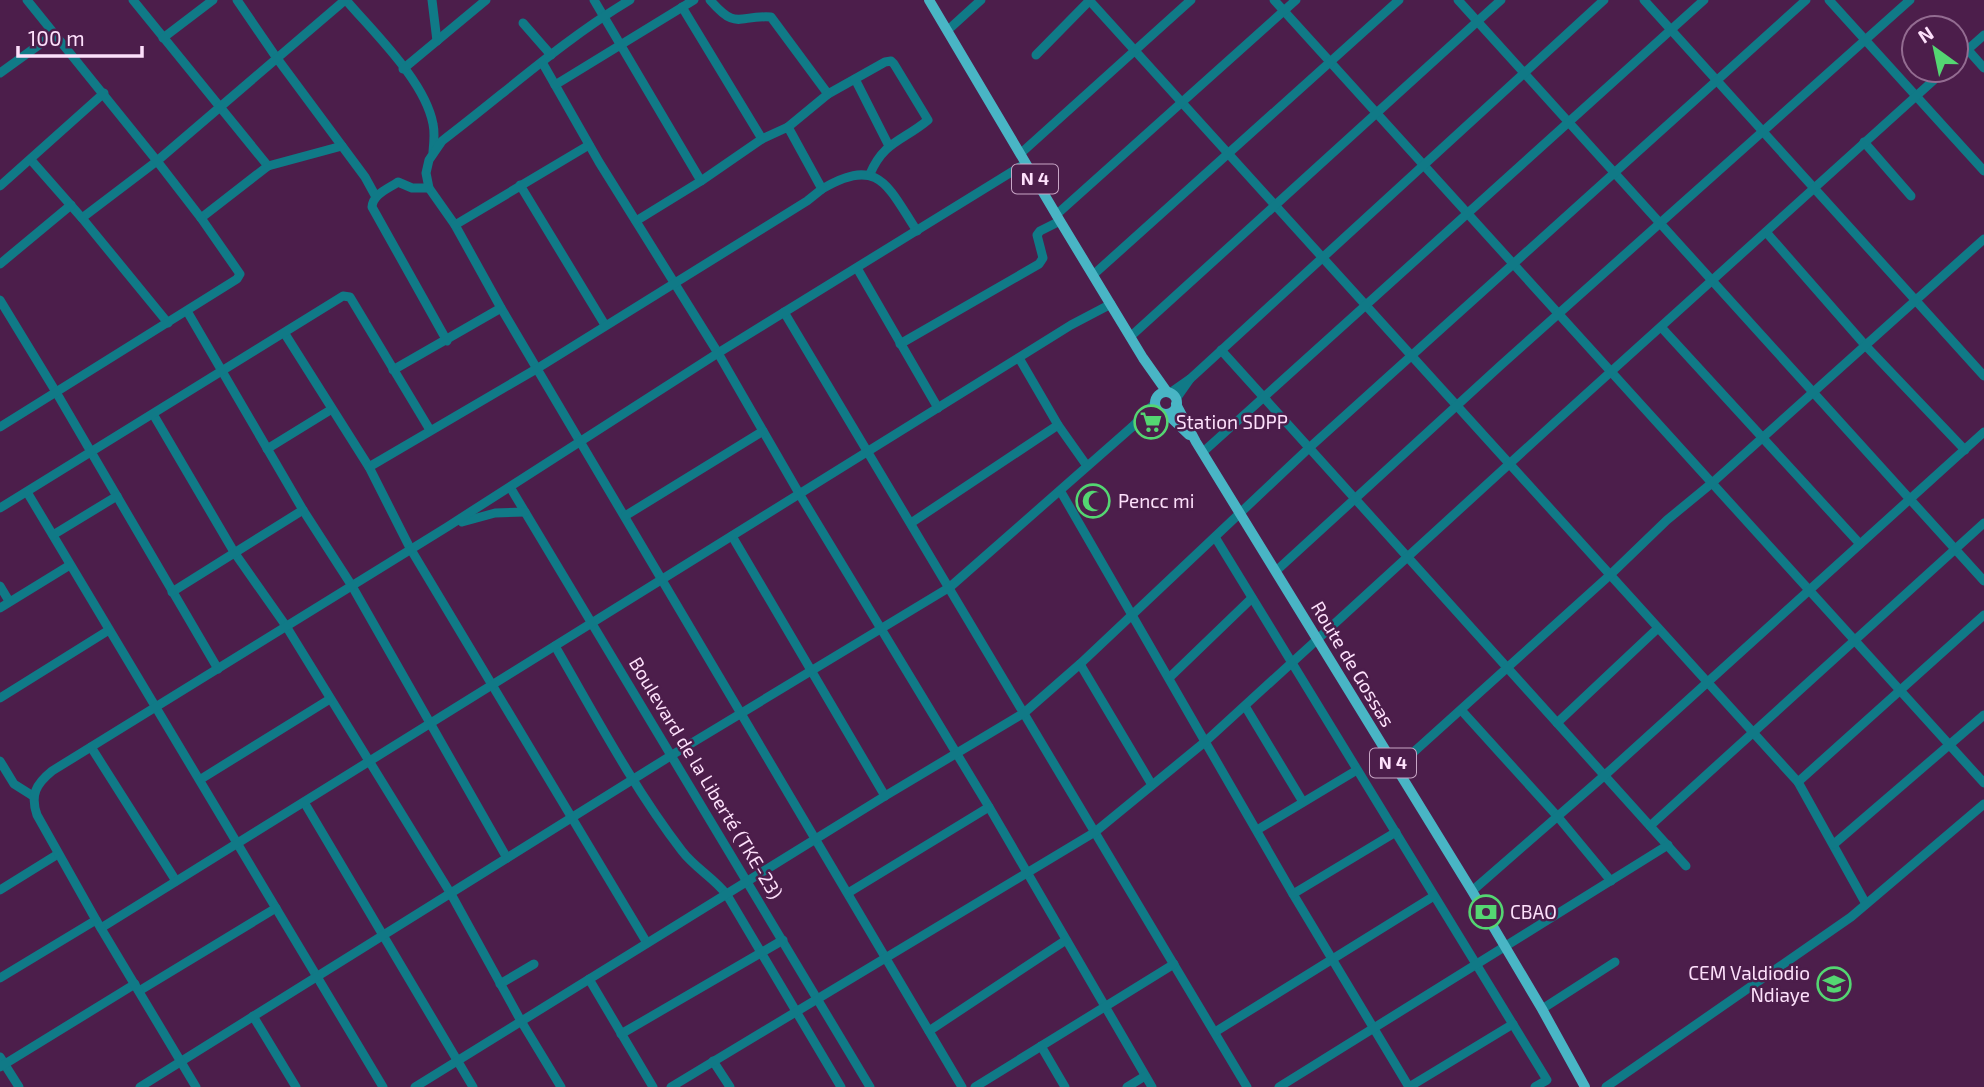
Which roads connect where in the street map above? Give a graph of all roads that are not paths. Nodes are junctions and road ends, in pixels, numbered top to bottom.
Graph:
1 (27, 0) edge
2 (133, 0) edge
3 (213, 0) edge
4 (237, 0) edge
5 (346, 0) edge
6 (432, 0) edge
7 (486, 0) edge
8 (594, 0) edge
9 (630, 0) edge
10 (694, 0) edge
11 (710, 0) edge
12 (929, 0) edge
13 (981, 0) edge
14 (1090, 0) edge
15 (1191, 0) edge
16 (1274, 0) edge
17 (1296, 0) edge
18 (1399, 0) edge
19 (1458, 0) edge
20 (1501, 0) edge
21 (1604, 0) edge
22 (1644, 0) edge
23 (1704, 0) edge
24 (1806, 0) edge
25 (1829, 0) edge
26 (1910, 0) edge
27 (333, 5) edge
28 (682, 7) junction
29 (1284, 11) junction
30 (604, 16) junction
31 (1477, 21) junction
32 (523, 23) dead end
33 (948, 30) junction
34 (1671, 30) junction
35 (54, 34) junction
36 (1984, 35) edge
37 (163, 38) junction
38 (1866, 40) junction
39 (437, 41) junction
40 (622, 44) junction
41 (1970, 48) edge
42 (1135, 51) junction
43 (1970, 52) edge
44 (551, 55) junction
45 (1037, 55) dead end
46 (276, 57) junction
47 (542, 62) junction
48 (1330, 62) junction
49 (1984, 68) edge
50 (403, 69) junction
51 (0, 73) edge
52 (1524, 73) junction
53 (855, 79) junction
54 (1717, 80) junction
55 (1929, 84) edge
56 (555, 85) junction
57 (104, 93) junction
58 (828, 94) junction
59 (1916, 96) junction
60 (1182, 102) junction
61 (219, 108) junction
62 (1376, 113) junction
63 (1569, 122) junction
64 (788, 127) junction
65 (1762, 131) junction
66 (762, 139) junction
67 (1864, 142) junction
68 (589, 145) junction
69 (342, 146) junction
70 (889, 146) junction
71 (1228, 153) junction
72 (433, 155) junction
73 (1023, 159) junction
74 (31, 160) junction
75 (157, 161) junction
76 (1423, 165) junction
77 (268, 166) junction
78 (1984, 171) edge
79 (1614, 173) junction
80 (870, 174) junction
81 (701, 181) junction
82 (0, 186) edge
83 (520, 186) junction
84 (429, 188) junction
85 (1814, 188) junction
86 (822, 190) junction
87 (1911, 195) dead end
88 (376, 197) junction
89 (71, 205) junction
90 (1275, 205) junction
91 (1468, 214) junction
92 (82, 218) junction
93 (201, 218) junction
94 (1058, 218) junction
95 (636, 221) junction
96 (1660, 223) junction
97 (455, 225) junction
98 (918, 231) junction
99 (1766, 232) junction
100 (1984, 239) edge
101 (1322, 257) junction
102 (0, 264) edge
103 (1513, 264) junction
104 (857, 268) junction
105 (1093, 275) junction
106 (1712, 281) junction
107 (675, 283) junction
108 (0, 300) edge
109 (1916, 300) junction
110 (1111, 304) junction
111 (1366, 306) junction
112 (501, 308) junction
113 (187, 311) junction
114 (785, 312) junction
115 (1559, 314) junction
116 (168, 323) junction
117 (605, 325) junction
118 (1661, 327) junction
119 (285, 334) junction
120 (1130, 337) junction
121 (447, 341) junction
122 (900, 344) junction
123 (1865, 345) junction
124 (1221, 351) junction
125 (718, 353) junction
126 (1412, 356) junction
127 (1019, 358) junction
128 (538, 369) junction
129 (393, 370) junction
130 (222, 371) junction
131 (1611, 372) junction
132 (1984, 376) edge
133 (56, 392) junction
134 (1813, 393) junction
135 (1264, 398) junction
136 (1166, 402) junction
137 (1457, 406) junction
138 (332, 408) junction
139 (938, 408) junction
140 (153, 414) junction
141 (1058, 425) junction
142 (0, 427) edge
143 (430, 430) junction
144 (763, 431) junction
145 (1984, 432) edge
146 (1763, 438) junction
147 (580, 442) junction
148 (1309, 448) junction
149 (267, 449) junction
150 (1965, 450) junction
151 (868, 451) junction
152 (1203, 452) junction
153 (92, 453) junction
154 (1509, 464) junction
155 (1087, 466) junction
156 (369, 467) junction
157 (1712, 484) junction
158 (510, 487) junction
159 (27, 492) junction
160 (1061, 492) junction
161 (800, 495) junction
162 (117, 496) junction
163 (1355, 499) junction
164 (1910, 500) junction
165 (0, 508) edge
166 (303, 510) junction
167 (525, 512) junction
168 (1241, 513) junction
169 (625, 516) junction
170 (911, 523) junction
171 (1984, 523) edge
172 (447, 527) junction
173 (53, 535) junction
174 (732, 536) junction
175 (1215, 537) junction
176 (1860, 544) junction
177 (410, 548) junction
178 (1955, 549) junction
179 (234, 552) junction
180 (1406, 556) junction
181 (70, 565) junction
182 (1276, 571) junction
183 (1610, 575) junction
184 (663, 581) junction
185 (1984, 581) edge
186 (0, 586) edge
187 (352, 586) junction
188 (950, 587) junction
189 (1810, 591) junction
190 (173, 592) junction
191 (1252, 598) junction
192 (9, 601) junction
193 (0, 608) edge
194 (1132, 615) junction
195 (1984, 615) edge
196 (593, 623) junction
197 (286, 626) junction
198 (1658, 628) junction
199 (882, 629) junction
200 (109, 630) junction
201 (1318, 640) junction
202 (1855, 641) junction
203 (555, 646) junction
204 (1292, 663) junction
205 (1080, 664) junction
206 (1507, 668) junction
207 (218, 669) junction
208 (811, 672) junction
209 (1169, 678) junction
210 (1708, 681) junction
211 (491, 685) junction
212 (1900, 691) junction
213 (0, 698) edge
214 (330, 699) junction
215 (1245, 706) junction
216 (156, 707) junction
217 (1462, 711) junction
218 (741, 713) junction
219 (1024, 713) junction
220 (1984, 715) edge
221 (1558, 723) junction
222 (429, 724) junction
223 (1753, 733) junction
224 (1206, 741) junction
225 (1950, 746) junction
226 (92, 747) junction
227 (957, 754) junction
228 (672, 755) junction
229 (0, 761) edge
230 (369, 762) junction
231 (1396, 768) junction
232 (1357, 769) junction
233 (1605, 775) junction
234 (201, 779) junction
235 (634, 780) junction
236 (1798, 782) junction
237 (1984, 783) edge
238 (1152, 785) junction
239 (33, 796) junction
240 (885, 796) junction
241 (304, 802) junction
242 (1303, 802) junction
243 (1984, 804) edge
244 (989, 807) junction
245 (1558, 817) junction
246 (572, 818) junction
247 (1650, 826) junction
248 (1257, 830) junction
249 (1095, 832) junction
250 (1396, 832) junction
251 (816, 839) junction
252 (237, 844) junction
253 (1834, 844) junction
254 (1668, 845) junction
255 (58, 853) junction
256 (507, 858) junction
257 (1686, 866) dead end
258 (1027, 873) junction
259 (176, 881) junction
260 (747, 881) junction
261 (1611, 881) junction
262 (0, 890) edge
263 (1472, 891) junction
264 (848, 892) junction
265 (451, 894) junction
266 (1293, 894) junction
267 (727, 895) junction
268 (1434, 896) junction
269 (1866, 904) junction
270 (276, 908) junction
271 (99, 924) junction
272 (383, 935) junction
273 (783, 940) junction
274 (1066, 940) junction
275 (647, 943) junction
276 (1505, 947) junction
277 (761, 951) junction
278 (887, 959) junction
279 (1332, 959) junction
280 (1615, 962) dead end
281 (534, 964) dead end
282 (1174, 964) junction
283 (1476, 964) junction
284 (317, 976) junction
285 (0, 978) edge
286 (589, 979) junction
287 (500, 984) junction
288 (137, 987) junction
289 (818, 1000) junction
290 (1105, 1007) junction
291 (1542, 1009) junction
292 (797, 1013) junction
293 (254, 1016) junction
294 (521, 1021) junction
295 (1513, 1024) junction
296 (1374, 1029) junction
297 (929, 1031) junction
298 (1215, 1032) junction
299 (621, 1034) junction
300 (1041, 1046) junction
301 (457, 1061) junction
302 (713, 1061) junction
303 (181, 1062) junction
304 (2, 1063) edge
305 (1145, 1076) junction
306 (19, 1087) edge
307 (140, 1087) edge
308 (196, 1087) edge
309 (296, 1087) edge
310 (383, 1087) edge
311 (415, 1087) edge
312 (473, 1087) edge
313 (561, 1087) edge
314 (653, 1087) edge
315 (671, 1087) edge
316 (730, 1087) edge
317 (841, 1087) edge
318 (870, 1087) edge
319 (962, 1087) edge
320 (975, 1087) edge
321 (1065, 1087) edge
322 (1127, 1087) edge
323 (1152, 1087) edge
324 (1247, 1087) edge
325 (1279, 1087) edge
326 (1409, 1087) edge
327 (1535, 1087) edge
328 (1585, 1087) edge
329 (1606, 1087) edge

1 - 35 street
2 - 37 street
3 - 37 street
4 - 46 street
5 - 27 street
5 - 50 street
6 - 39 street
7 - 39 street
8 - 30 street
9 - 30 street
10 - 28 street
11 - 58 street
12 - 33 main road, N 4
13 - 33 street
14 - 42 street
14 - 45 street
15 - 42 street
16 - 29 street
17 - 29 street
18 - 48 street
19 - 31 street
20 - 31 street
21 - 52 street
22 - 34 street
23 - 34 street
24 - 54 street
25 - 38 street
26 - 38 street
27 - 46 street
28 - 40 street
28 - 66 street
29 - 48 street
29 - 60 street
30 - 40 street
30 - 44 street
31 - 52 street
31 - 62 street
32 - 44 street
33 - 73 main road, N 4
34 - 54 street
34 - 63 street
35 - 51 street
35 - 57 street
36 - 41 street
37 - 61 street
38 - 59 street
38 - 65 street
39 - 50 street
40 - 56 street
40 - 81 street
42 - 60 street
42 - 73 street
43 - 49 street
44 - 47 street
46 - 61 street
46 - 69 street
47 - 56 street
47 - 72 street
48 - 62 street
48 - 71 street
50 - 72 street
52 - 63 street
52 - 76 street
53 - 58 street
53 - 70 street
53 - 70 street
54 - 65 street
54 - 79 street
55 - 59 street
56 - 68 street
57 - 74 street
57 - 75 street
58 - 64 street
59 - 67 street
59 - 78 street
60 - 71 street
60 - 94 street
61 - 75 street
61 - 77 street
62 - 76 street
62 - 90 street
63 - 79 street
63 - 91 street
64 - 66 street
64 - 86 street
65 - 85 street
65 - 96 street
66 - 81 street
67 - 85 street
67 - 87 street
68 - 83 street
68 - 95 street
69 - 77 street
69 - 88 street
70 - 80 street
71 - 90 street
71 - 105 street
72 - 84 street
73 - 94 main road, N 4
73 - 98 street
74 - 82 street
74 - 89 street
75 - 92 street
75 - 93 street
76 - 91 street
76 - 101 street
77 - 93 street
79 - 96 street
79 - 103 street
80 - 86 street
80 - 98 street
81 - 95 street
83 - 97 street
83 - 117 street
84 - 88 street
84 - 97 street
85 - 99 street
85 - 109 street
86 - 107 street
88 - 121 street
89 - 92 street
89 - 102 street
90 - 101 street
90 - 120 street
91 - 103 street
91 - 111 street
92 - 116 street
93 - 113 street
94 - 105 main road, N 4
94 - 122 street
95 - 107 street
96 - 106 street
96 - 115 street
97 - 112 street
98 - 104 street
99 - 106 street
99 - 123 street
100 - 109 street
101 - 111 street
101 - 124 street
103 - 115 street
103 - 126 street
104 - 114 street
104 - 122 street
105 - 110 main road, N 4
106 - 118 street
106 - 134 street
107 - 117 street
107 - 125 street
108 - 133 street
109 - 123 street
109 - 132 street
110 - 120 main road, N 4
110 - 127 street
111 - 126 street
111 - 135 street
112 - 121 street
112 - 128 street
113 - 116 street
113 - 130 street
114 - 125 street
114 - 151 street
115 - 131 street
115 - 137 street
116 - 133 street
117 - 128 street
118 - 131 street
118 - 146 street
119 - 129 street
119 - 130 street
119 - 138 street
120 - 136 main road, N 4
121 - 129 street
122 - 139 street
123 - 134 street
123 - 150 street
124 - 135 street
124 - 136 street
125 - 144 street
125 - 147 street
126 - 137 street
126 - 148 street
127 - 139 street
127 - 141 street
128 - 143 street
128 - 147 street
129 - 143 street
130 - 140 street
130 - 149 street
131 - 154 street
131 - 157 street
133 - 142 street
133 - 153 street
134 - 146 street
134 - 164 street
135 - 148 street
135 - 152 street
136 - 152 main road, Route de Gossas / N 4
136 - 155 street
137 - 154 street
137 - 163 street
138 - 149 street
138 - 156 street
139 - 151 street
140 - 153 street
140 - 179 street
141 - 155 street
141 - 170 street
143 - 156 street
144 - 161 street
144 - 169 street
145 - 150 street
146 - 157 street
146 - 176 street
147 - 158 street
147 - 169 street
148 - 163 street
148 - 168 street
149 - 166 street
150 - 164 street
151 - 161 street
151 - 170 street
152 - 168 main road, Route de Gossas / N 4
153 - 159 street
153 - 162 street
154 - 180 street
154 - 183 street
155 - 160 street
156 - 177 street
157 - 183 street
157 - 189 street
158 - 167 street, Boulevard de la Liberté (TKE-23)
158 - 172 street
159 - 165 street
159 - 173 street
160 - 188 street
160 - 194 street
161 - 174 street
161 - 199 street
162 - 173 street
162 - 190 street
163 - 180 street
163 - 182 street
164 - 176 street
164 - 178 street
166 - 179 street
166 - 187 street
167 - 172 street
167 - 196 street, Boulevard de la Liberté (TKE-23)
168 - 175 street
168 - 182 main road, Route de Gossas / N 4
169 - 184 street
170 - 188 street
171 - 178 street
172 - 177 street
173 - 181 street
174 - 184 street
174 - 208 street
175 - 191 street
175 - 194 street
176 - 189 street
177 - 187 street
177 - 211 street
178 - 185 street
178 - 202 street
179 - 190 street
179 - 197 street
180 - 201 street
180 - 206 street
181 - 192 street
181 - 200 street
182 - 201 main road, Route de Gossas / N 4
183 - 198 street
183 - 206 street
184 - 196 street
184 - 218 street
186 - 192 street
187 - 197 street
187 - 222 street
188 - 199 street
188 - 219 street
189 - 202 street
189 - 210 street
190 - 207 street
191 - 204 street
191 - 209 street
192 - 193 street
194 - 205 street
194 - 209 street
195 - 212 street
196 - 203 street
196 - 228 street, Boulevard de la Liberté (TKE-23)
197 - 207 street
197 - 214 street
198 - 210 street
198 - 221 street
199 - 208 street
199 - 227 street
200 - 213 street
200 - 216 street
201 - 204 street
201 - 231 main road, Route de Gossas / N 4
202 - 212 street
202 - 223 street
203 - 211 street
203 - 235 street
204 - 215 street
204 - 232 street
205 - 219 street
205 - 238 street
206 - 217 street
206 - 221 street
207 - 216 street
208 - 218 street
208 - 240 street
209 - 224 street
210 - 223 street
210 - 233 street
211 - 222 street
211 - 246 street
212 - 225 street
212 - 236 street
214 - 230 street
214 - 234 street
215 - 224 street
215 - 242 street
216 - 226 street
216 - 234 street
217 - 231 street
217 - 245 street
218 - 228 street
218 - 251 street
219 - 227 street
219 - 249 street
220 - 225 street
221 - 233 street
222 - 230 street
222 - 256 street
223 - 236 street
223 - 247 street
224 - 238 street
224 - 248 street
225 - 237 street
225 - 253 street
226 - 239 street
226 - 259 street
227 - 240 street
227 - 244 street
228 - 235 street
228 - 260 street, Boulevard de la Liberté (TKE-23)
229 - 239 street
230 - 241 street
230 - 265 street
231 - 263 main road, Route de Gossas / N 4
232 - 242 street
232 - 250 street
233 - 245 street
233 - 247 street
234 - 252 street
235 - 246 street
235 - 267 street
236 - 253 street
238 - 249 street
239 - 255 street
240 - 251 street
241 - 252 street
241 - 272 street
242 - 248 street
243 - 269 street
244 - 258 street
244 - 264 street
245 - 261 street
245 - 263 street
246 - 256 street
246 - 275 street
247 - 254 street
248 - 266 street
249 - 258 street
249 - 282 street
250 - 266 street
250 - 268 street
251 - 260 street
251 - 264 street
252 - 259 street
252 - 270 street
253 - 269 street
254 - 257 street
254 - 261 street
255 - 262 street
255 - 271 street
256 - 265 street
258 - 274 street
258 - 278 street
259 - 271 street
260 - 267 street
260 - 273 street, Boulevard de la Liberté (TKE-23)
261 - 276 street
263 - 276 main road, Route de Gossas / N 4
264 - 278 street
265 - 272 street
265 - 287 street
266 - 279 street
267 - 275 street
267 - 277 street
268 - 279 street
268 - 283 street
269 - 329 street
270 - 284 street
270 - 288 street
271 - 285 street
271 - 288 street
272 - 284 street
272 - 301 street
273 - 277 street
273 - 289 street, Boulevard de la Liberté (TKE-23)
274 - 290 street
274 - 297 street
275 - 286 street
276 - 283 street
276 - 291 main road, Route de Gossas / N 4
277 - 292 street
277 - 299 street
278 - 289 street
278 - 297 street
279 - 296 street
279 - 298 street
280 - 291 street
281 - 287 street
282 - 290 street
282 - 298 street
283 - 295 street
283 - 296 street
284 - 293 street
284 - 310 street
286 - 294 street
286 - 299 street
287 - 294 street
288 - 303 street
288 - 304 street
289 - 292 street
289 - 318 street, Boulevard de la Liberté (TKE-23)
290 - 300 street
290 - 305 street
291 - 328 main road, Route de Gossas / N 4
292 - 302 street
292 - 317 street
293 - 303 street
293 - 309 street
294 - 301 street
294 - 313 street
295 - 326 street
295 - 327 street
296 - 325 street
296 - 326 street
297 - 319 street
298 - 324 street
299 - 314 street
300 - 320 street
300 - 321 street
301 - 311 street
301 - 312 street
302 - 315 street
302 - 316 street
303 - 307 street
303 - 308 street
304 - 306 street
305 - 322 street
305 - 323 street

